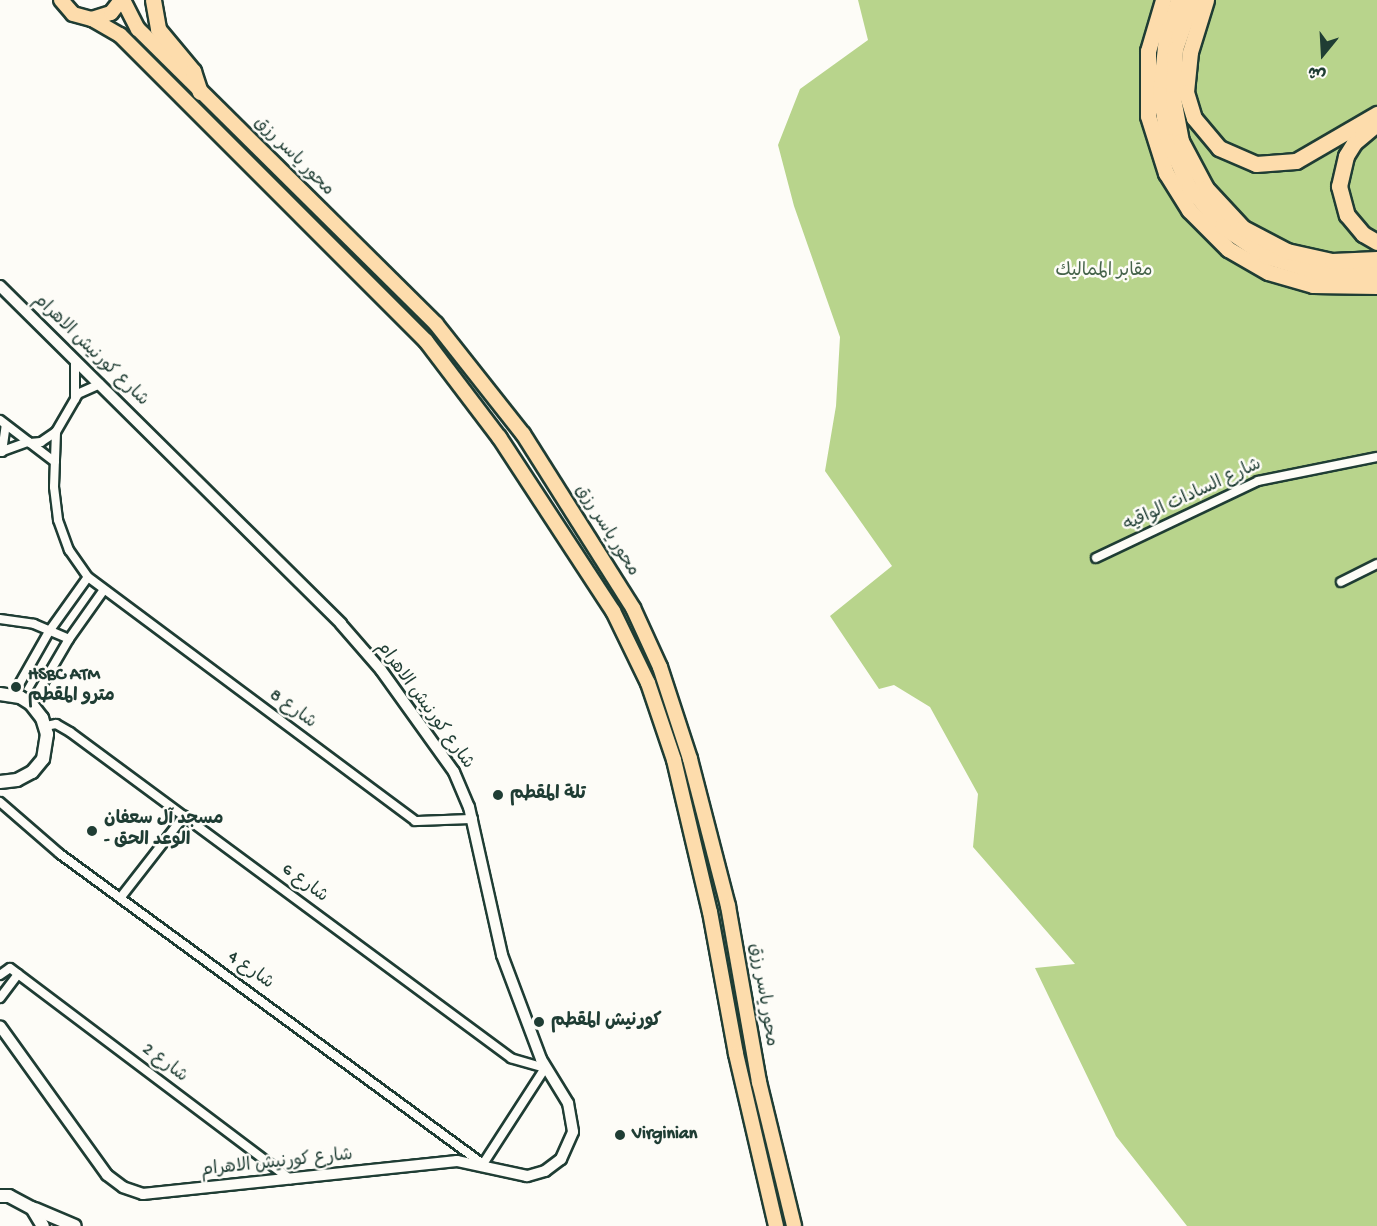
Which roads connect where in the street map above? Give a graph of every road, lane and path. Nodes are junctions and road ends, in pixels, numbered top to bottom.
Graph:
1 (61, 0) edge
2 (122, 0) edge
3 (153, 0) edge
4 (1163, 0) edge
5 (1178, 0) edge
6 (1192, 0) edge
7 (1206, 0) edge
8 (92, 19) junction
9 (200, 92) junction
10 (1377, 114) edge
11 (1377, 124) edge
12 (1377, 242) edge
13 (1377, 259) edge
14 (1377, 272) edge
15 (0, 286) edge
16 (1377, 286) edge
17 (5, 296) edge
18 (75, 360) junction
19 (100, 384) junction
20 (75, 399) junction
21 (3, 423) edge
22 (56, 432) junction
23 (29, 442) junction
24 (1, 452) edge
25 (1377, 457) edge
26 (55, 462) junction
27 (1096, 558) dead end
28 (1377, 564) edge
29 (88, 577) junction
30 (1341, 582) dead end
31 (104, 591) junction
32 (0, 619) edge
33 (50, 630) junction
34 (69, 639) junction
35 (0, 694) edge
36 (13, 695) junction
37 (32, 704) junction
38 (46, 726) junction
39 (0, 782) edge
40 (0, 802) edge
41 (184, 816) junction
42 (473, 819) junction
43 (121, 897) junction
44 (18, 974) junction
45 (0, 975) edge
46 (0, 998) edge
47 (0, 1026) edge
48 (545, 1068) junction
49 (483, 1164) junction
50 (290, 1179) junction
51 (3, 1195) edge
52 (32, 1208) junction
53 (43, 1226) edge
54 (75, 1226) edge
55 (776, 1226) edge
56 (794, 1226) edge

1 - 8 main road, محور ياسر رزق
2 - 8 main road
2 - 9 main road, محور ياسر رزق
3 - 9 highway
4 - 16 highway
5 - 14 highway
6 - 13 highway
7 - 10 highway
8 - 55 main road, محور ياسر رزق
9 - 56 main road, محور ياسر رزق
11 - 12 highway
15 - 17 street, شارع كورنيش الاهرام
17 - 18 street, شارع كورنيش الاهرام
18 - 19 street, شارع كورنيش الاهرام
18 - 20 street
19 - 20 street
19 - 42 street, شارع كورنيش الاهرام
20 - 22 street
21 - 23 street
21 - 24 street
22 - 23 street
22 - 26 street, شارع 8
23 - 24 street
23 - 26 street
25 - 27 street, شارع السادات الواقيه
26 - 29 street, شارع 8
28 - 30 street
29 - 31 street, شارع 8
29 - 33 street
31 - 34 street
31 - 42 street, شارع 8
32 - 33 street
33 - 34 street
33 - 36 street
34 - 37 street
35 - 36 main road
36 - 37 main road
37 - 38 main road
38 - 39 main road
38 - 41 street, شارع 6
40 - 43 street, شارع 4
41 - 43 street
41 - 48 street, شارع 6
42 - 48 street, شارع كورنيش الاهرام
43 - 49 street, شارع 4
44 - 45 street
44 - 46 street
44 - 50 street, شارع 2
47 - 50 street, شارع كورنيش الاهرام
48 - 49 street
48 - 49 street, شارع كورنيش الاهرام
49 - 50 street, شارع كورنيش الاهرام
51 - 52 main road
52 - 53 main road
52 - 54 main road

